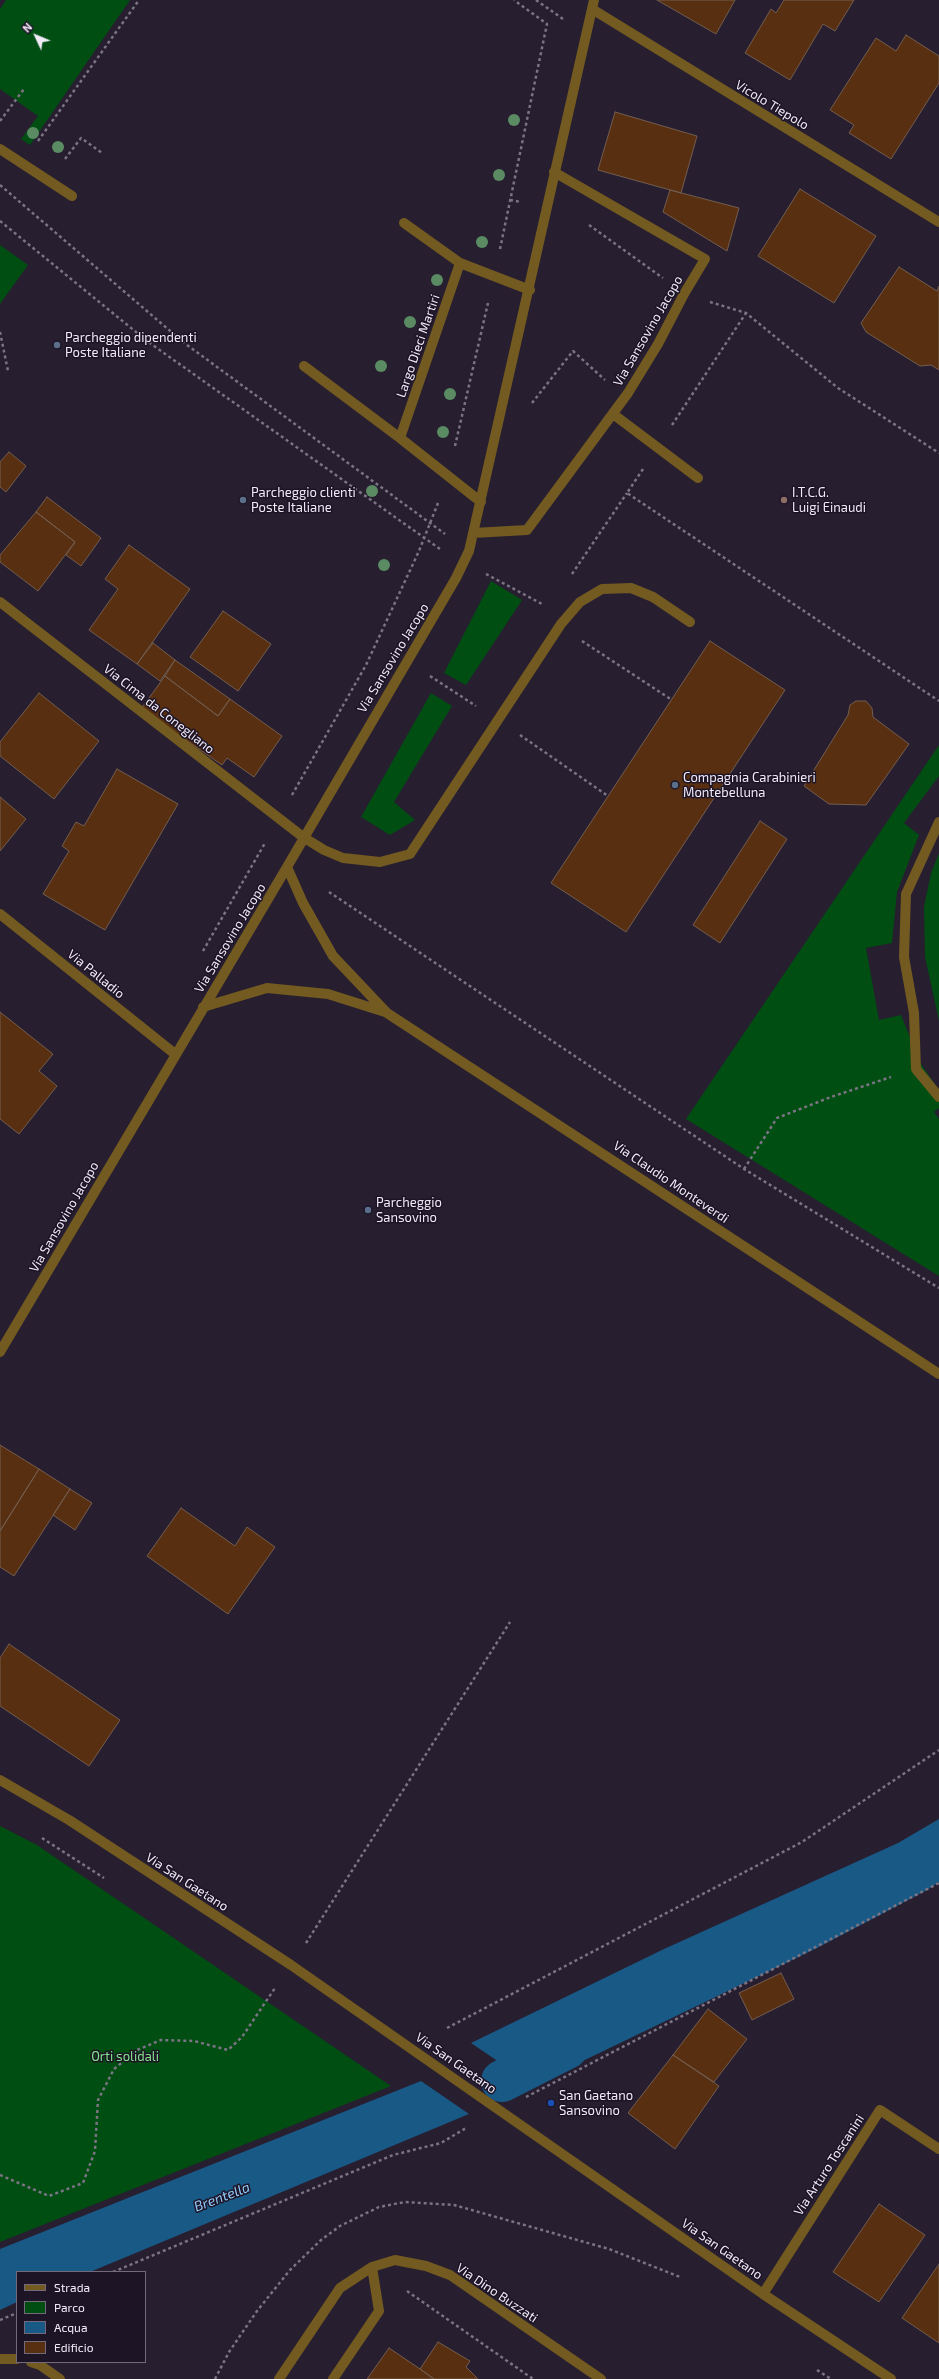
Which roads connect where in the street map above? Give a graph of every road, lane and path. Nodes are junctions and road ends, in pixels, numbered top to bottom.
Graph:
1 (139, 0) edge
2 (514, 0) edge
3 (593, 5) edge
4 (547, 24) dead end
5 (24, 89) dead end
6 (0, 121) edge
7 (0, 150) edge
8 (22, 164) junction
9 (554, 172) junction
10 (0, 185) edge
11 (72, 196) dead end
12 (510, 200) dead end
13 (548, 207) junction
14 (0, 221) edge
15 (939, 222) edge
16 (404, 223) dead end
17 (460, 263) junction
18 (530, 290) junction
19 (684, 294) junction
20 (746, 313) junction
21 (0, 332) edge
22 (304, 366) dead end
23 (8, 371) dead end
24 (609, 384) dead end
25 (529, 406) dead end
26 (613, 414) junction
27 (400, 438) junction
28 (657, 449) junction
29 (939, 453) edge
30 (698, 478) dead end
31 (627, 493) junction
32 (481, 502) junction
33 (473, 533) junction
34 (419, 551) dead end
35 (469, 551) junction
36 (462, 564) junction
37 (571, 575) dead end
38 (0, 602) edge
39 (544, 605) dead end
40 (690, 622) dead end
41 (576, 637) dead end
42 (426, 673) dead end
43 (672, 700) dead end
44 (939, 701) edge
45 (498, 720) junction
46 (608, 796) dead end
47 (279, 819) junction
48 (939, 822) edge
49 (303, 837) junction
50 (287, 867) junction
51 (328, 892) dead end
52 (0, 914) edge
53 (200, 958) dead end
54 (203, 1007) junction
55 (387, 1013) junction
56 (175, 1054) junction
57 (916, 1069) junction
58 (939, 1097) edge
59 (744, 1169) junction
60 (939, 1288) edge
61 (0, 1352) edge
62 (939, 1374) edge
63 (510, 1622) dead end
64 (939, 1750) edge
65 (0, 1780) edge
66 (939, 1883) edge
67 (302, 1949) dead end
68 (275, 1988) dead end
69 (446, 2028) dead end
70 (519, 2100) dead end
71 (466, 2128) dead end
72 (939, 2149) edge
73 (0, 2175) edge
74 (372, 2267) junction
75 (115, 2271) edge
76 (763, 2294) junction
77 (16, 2313) edge
78 (0, 2320) edge
79 (0, 2359) edge
80 (16, 2359) edge
81 (34, 2363) edge
82 (817, 2370) dead end
83 (60, 2379) edge
84 (279, 2379) edge
85 (333, 2379) edge
86 (533, 2379) edge
87 (601, 2379) edge
88 (831, 2379) edge
89 (891, 2379) edge

1 - 8 path
2 - 4 path
3 - 9 street, Via Sansovino Jacopo
3 - 15 street, Vicolo Tiepolo
5 - 6 path
7 - 8 street
8 - 11 street
9 - 13 street, Via Sansovino Jacopo
9 - 19 street, Via Sansovino Jacopo
10 - 35 path
12 - 13 path
13 - 18 street, Via Sansovino Jacopo
13 - 19 path
14 - 36 path
16 - 17 street
17 - 18 street
17 - 27 street, Largo Dieci Martiri
18 - 32 street, Via Sansovino Jacopo
19 - 20 path
19 - 26 street, Via Sansovino Jacopo
20 - 28 path
20 - 29 path
21 - 23 path
22 - 27 street
24 - 25 path
26 - 28 street
26 - 33 street, Via Sansovino Jacopo
27 - 32 street
28 - 30 street
28 - 31 path
31 - 37 path
31 - 44 path
32 - 33 street, Via Sansovino Jacopo
33 - 35 street, Via Sansovino Jacopo
34 - 47 path
35 - 36 street, Via Sansovino Jacopo
36 - 39 path
36 - 49 street, Via Sansovino Jacopo
38 - 47 street, Via Cima da Conegliano
40 - 45 street, Via Cima da Conegliano
41 - 43 path
42 - 45 path
45 - 46 path
45 - 49 street, Via Cima da Conegliano
47 - 49 street, Via Cima da Conegliano
47 - 53 path
48 - 57 street
49 - 50 street, Via Sansovino Jacopo
50 - 54 street, Via Sansovino Jacopo
50 - 55 street, Via Claudio Monteverdi
51 - 59 path
52 - 56 street, Via Palladio
54 - 55 street, Via Claudio Monteverdi
54 - 56 street, Via Sansovino Jacopo
55 - 62 street, Via Claudio Monteverdi
56 - 61 street, Via Sansovino Jacopo
57 - 58 street
57 - 59 path
59 - 60 path
63 - 67 path
64 - 69 path
65 - 76 street, Via San Gaetano
66 - 70 path
68 - 73 path
71 - 75 path
72 - 76 street, Via Arturo Toscanini
74 - 84 street, Via Dino Buzzati
74 - 85 street
74 - 86 path
74 - 87 street, Via Dino Buzzati
76 - 89 street, Via San Gaetano
77 - 78 path
79 - 80 street
81 - 83 street
82 - 88 path

